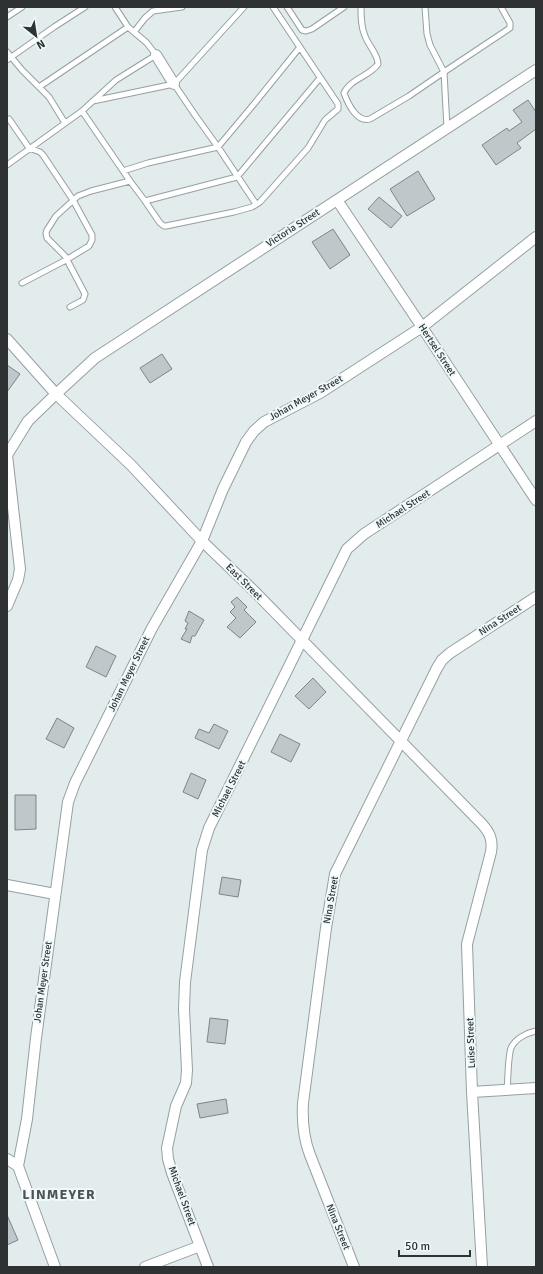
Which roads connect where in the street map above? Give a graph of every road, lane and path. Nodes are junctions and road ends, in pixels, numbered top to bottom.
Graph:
1 (22, 7) edge
2 (85, 7) edge
3 (115, 7) edge
4 (182, 7) edge
5 (244, 7) edge
6 (273, 7) edge
7 (287, 7) edge
8 (344, 7) edge
9 (360, 7) edge
10 (425, 7) edge
11 (501, 7) edge
12 (7, 17) edge
13 (128, 27) junction
14 (134, 32) junction
15 (300, 47) junction
16 (7, 52) edge
17 (156, 55) junction
18 (9, 59) edge
19 (536, 70) edge
20 (444, 72) junction
21 (320, 78) junction
22 (174, 84) junction
23 (39, 87) junction
24 (92, 101) junction
25 (82, 111) junction
26 (9, 119) dead end
27 (65, 123) junction
28 (447, 129) junction
29 (218, 147) junction
30 (29, 148) junction
31 (7, 165) edge
32 (123, 171) junction
33 (237, 177) junction
34 (130, 181) junction
35 (73, 200) junction
36 (336, 200) junction
37 (145, 201) junction
38 (256, 204) junction
39 (536, 237) edge
40 (66, 260) junction
41 (22, 283) dead end
42 (70, 307) dead end
43 (422, 327) junction
44 (7, 340) edge
45 (56, 394) junction
46 (536, 421) edge
47 (500, 445) junction
48 (536, 500) edge
49 (202, 541) junction
50 (536, 597) edge
51 (7, 606) edge
52 (302, 641) junction
53 (400, 742) junction
54 (482, 824) joint
55 (7, 885) edge
56 (55, 894) junction
57 (536, 1031) edge
58 (536, 1088) edge
59 (507, 1090) junction
60 (472, 1092) junction
61 (7, 1159) edge
62 (18, 1166) junction
63 (200, 1246) junction
64 (55, 1267) edge
65 (145, 1267) edge
66 (208, 1267) edge
67 (354, 1267) edge
68 (482, 1267) edge

1 - 12 lane
2 - 18 lane
3 - 13 lane
4 - 14 lane
5 - 22 lane
6 - 15 lane
7 - 8 lane
9 - 20 lane
10 - 20 lane
11 - 20 lane
13 - 14 lane
13 - 23 lane
14 - 17 lane
15 - 21 lane
15 - 29 lane
16 - 18 lane
17 - 22 street
17 - 24 lane
18 - 23 lane
19 - 28 street, Victoria Street
20 - 28 lane
21 - 33 lane
21 - 38 lane
22 - 24 lane
22 - 29 lane
23 - 27 lane
24 - 25 lane
25 - 27 lane
25 - 32 lane
26 - 30 lane
27 - 30 lane
28 - 36 street, Victoria Street
29 - 32 lane
29 - 33 lane
30 - 31 lane
30 - 35 lane
32 - 34 lane
33 - 37 lane
33 - 38 lane
34 - 35 lane
34 - 37 lane
35 - 40 lane
35 - 40 lane
36 - 43 street, Hertsel Street
36 - 45 street, Victoria Street
37 - 38 lane
39 - 43 street, Johan Meyer Street
40 - 41 lane
40 - 42 lane
43 - 47 street, Hertsel Street
43 - 49 street, Johan Meyer Street
44 - 45 street, East Street
45 - 49 street, East Street
45 - 51 street, Victoria Street
46 - 47 street, Michael Street
47 - 48 street, Hertsel Street
47 - 52 street, Michael Street
49 - 52 street, East Street
49 - 56 street, Johan Meyer Street
50 - 53 street, Nina Street
52 - 53 street, East Street
52 - 63 street, Michael Street
53 - 54 street, East Street
53 - 67 street, Nina Street
54 - 60 street, Luise Street
55 - 56 street
56 - 62 street, Johan Meyer Street
57 - 59 lane
58 - 59 street
59 - 60 street
60 - 68 street, Luise Street
61 - 62 street
62 - 64 street
63 - 65 street
63 - 66 street, Michael Street

